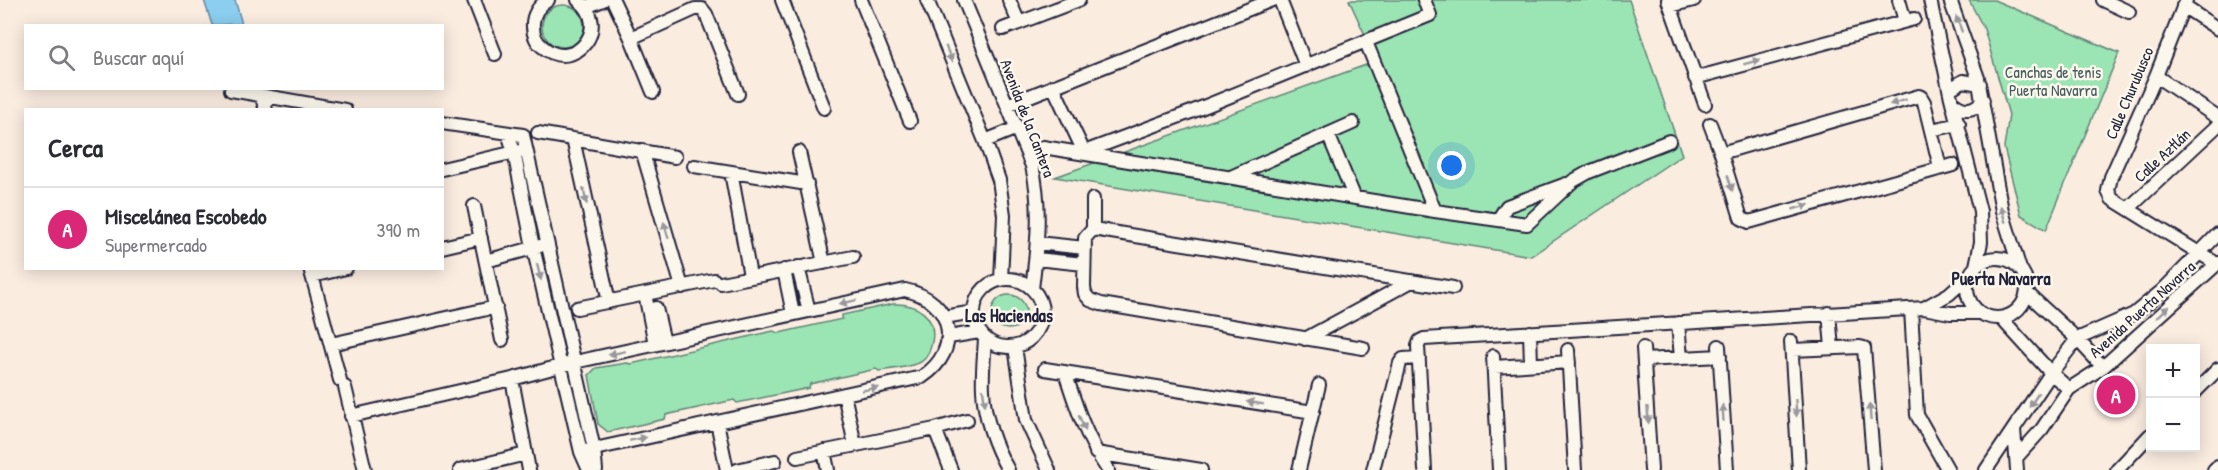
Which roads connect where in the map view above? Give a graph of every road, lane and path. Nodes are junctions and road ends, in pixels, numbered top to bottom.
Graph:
1 (474, 0) edge
2 (548, 0) edge
3 (603, 0) edge
4 (613, 0) edge
5 (782, 0) edge
6 (861, 0) edge
7 (927, 0) edge
8 (964, 0) edge
9 (1009, 0) edge
10 (1079, 0) edge
11 (1272, 0) edge
12 (1280, 0) edge
13 (1424, 0) edge
14 (1694, 0) edge
15 (1899, 0) edge
16 (1930, 0) edge
17 (1950, 0) edge
18 (2103, 0) edge
19 (1669, 3) edge
20 (2185, 3) edge
21 (582, 4) edge
22 (2129, 12) dead end
23 (1018, 23) junction
24 (2218, 29) edge
25 (1003, 30) dead end
26 (631, 38) junction
27 (1366, 42) junction
28 (495, 54) dead end
29 (1306, 66) junction
30 (2156, 76) junction
31 (1695, 78) junction
32 (1980, 84) junction
33 (1053, 86) junction
34 (1950, 89) junction
35 (231, 90) dead end
36 (652, 92) dead end
37 (738, 94) dead end
38 (261, 95) junction
39 (1983, 100) junction
40 (1953, 103) junction
41 (1705, 104) dead end
42 (1007, 105) junction
43 (265, 108) edge
44 (334, 108) edge
45 (824, 108) dead end
46 (2218, 118) edge
47 (910, 121) dead end
48 (444, 123) edge
49 (1353, 123) dead end
50 (1710, 124) dead end
51 (1959, 124) junction
52 (2218, 125) edge
53 (1017, 128) junction
54 (1930, 130) junction
55 (538, 133) dead end
56 (1328, 134) junction
57 (573, 139) junction
58 (986, 141) junction
59 (1669, 141) dead end
60 (1043, 147) dead end
61 (642, 150) junction
62 (520, 151) junction
63 (799, 152) dead end
64 (1084, 152) junction
65 (1721, 153) junction
66 (675, 157) dead end
67 (1953, 165) dead end
68 (694, 166) dead end
69 (1940, 167) junction
70 (444, 169) edge
71 (731, 172) junction
72 (1231, 176) junction
73 (1573, 181) junction
74 (807, 184) junction
75 (535, 189) junction
76 (522, 192) junction
77 (1354, 196) junction
78 (1094, 199) dead end
79 (474, 206) dead end
80 (2128, 208) junction
81 (1435, 211) junction
82 (1499, 218) junction
83 (1093, 229) junction
84 (2218, 234) edge
85 (481, 238) junction
86 (1037, 243) junction
87 (548, 244) junction
88 (444, 247) edge
89 (532, 247) junction
90 (1085, 248) junction
91 (2199, 253) junction
92 (853, 257) dead end
93 (1036, 259) junction
94 (486, 261) junction
95 (824, 263) junction
96 (2217, 263) edge
97 (1084, 264) junction
98 (798, 267) junction
99 (2020, 269) junction
100 (328, 270) edge
101 (784, 270) junction
102 (1972, 271) junction
103 (311, 272) edge
104 (750, 276) junction
105 (1001, 280) junction
106 (1412, 281) junction
107 (682, 286) junction
108 (1032, 288) junction
109 (1453, 288) dead end
110 (2026, 293) junction
111 (649, 294) junction
112 (609, 302) junction
113 (496, 307) junction
114 (578, 308) dead end
115 (1917, 308) junction
116 (809, 310) junction
117 (974, 312) junction
118 (1829, 313) junction
119 (1979, 313) junction
120 (793, 314) junction
121 (944, 317) junction
122 (2001, 318) junction
123 (1678, 323) junction
124 (1530, 332) junction
125 (982, 335) junction
126 (948, 338) junction
127 (1305, 339) junction
128 (2077, 339) junction
129 (502, 340) dead end
130 (660, 343) junction
131 (331, 344) junction
132 (1015, 347) junction
133 (1363, 348) dead end
134 (1832, 348) junction
135 (1419, 358) junction
136 (1681, 358) junction
137 (575, 362) junction
138 (1531, 364) junction
139 (562, 365) junction
140 (2103, 366) junction
141 (1045, 369) dead end
142 (2218, 369) edge
143 (1065, 372) junction
144 (2051, 372) junction
145 (512, 379) junction
146 (1319, 385) dead end
147 (2200, 387) edge
148 (2069, 388) junction
149 (844, 394) junction
150 (1313, 412) junction
151 (351, 416) junction
152 (967, 420) dead end
153 (717, 422) junction
154 (935, 429) junction
155 (2014, 429) junction
156 (2146, 440) edge
157 (855, 445) junction
158 (594, 448) junction
159 (824, 451) junction
160 (581, 452) junction
161 (1096, 453) junction
162 (526, 454) junction
163 (797, 457) dead end
164 (775, 461) dead end
165 (2017, 464) edge
166 (2218, 466) edge
167 (745, 469) edge
168 (365, 470) edge
169 (460, 470) edge
170 (529, 470) edge
171 (589, 470) edge
172 (596, 470) edge
173 (727, 470) edge
174 (828, 470) edge
175 (951, 470) edge
176 (1008, 470) edge
177 (1049, 470) edge
178 (1108, 470) edge
179 (1201, 470) edge
180 (1299, 470) edge
181 (1373, 470) edge
182 (1425, 470) edge
183 (1499, 470) edge
184 (1575, 470) edge
185 (1651, 470) edge
186 (1727, 470) edge
187 (1799, 470) edge
188 (1874, 470) edge
189 (1948, 470) edge
190 (1986, 470) edge
191 (2117, 470) edge
192 (2214, 470) edge

1 - 28 street
2 - 21 street
3 - 21 street
4 - 26 street
5 - 45 street
6 - 47 street
7 -> 58 street
8 - 42 street, Avenida de la Cantera
9 - 23 street
10 - 23 street
11 - 33 street
12 - 29 street
13 - 27 street
14 - 19 street
31 -> 15 street
16 - 34 street
32 -> 17 street
18 - 22 street
19 - 31 street
20 - 24 street
20 - 30 street, Calle Churubusco
23 - 25 street
26 - 36 street
26 - 37 street
27 - 29 street
27 - 81 street
29 - 64 street
30 - 46 street
30 - 80 street, Calle Churubusco
31 - 41 street
32 - 34 street
32 - 39 street
33 - 42 street
33 - 64 street
34 - 40 street
35 - 38 street
38 - 43 street
38 - 44 street
39 - 40 street
99 -> 39 street
40 - 51 street
42 - 53 street, Avenida de la Cantera
48 - 62 street
49 - 56 street
50 - 65 street
51 - 54 street
51 - 102 street
52 - 80 street, Calle Aztlán
53 - 58 street
53 - 86 street, Avenida de la Cantera
54 -> 65 street
54 - 69 street
55 - 57 street
56 - 72 street
56 - 77 street
57 - 61 street
57 -> 112 street
58 - 105 street
59 - 73 street
60 - 64 street
61 - 66 street
107 -> 61 street
62 - 70 street
62 - 75 street
62 - 76 street
63 - 74 street
64 - 72 street
65 -> 69 street
67 - 69 street
68 - 71 street
71 - 74 street
71 - 104 street
72 - 77 street
73 - 82 street
73 - 82 street
74 - 95 street
75 - 76 street
75 - 87 street
76 - 89 street
77 - 81 street
78 - 83 street
79 - 85 street
80 - 91 street
81 - 82 street
83 - 90 street
83 - 106 street
84 - 91 street, Avenida Puerta Navarra
85 - 88 street
85 - 94 street
86 - 90 street
86 - 93 street, Avenida de la Cantera
87 - 89 street
87 - 137 street
89 - 94 street
89 -> 139 street
90 - 97 street
91 - 96 street
91 - 128 street, Avenida Puerta Navarra
92 - 95 street
93 - 97 street
93 - 108 street, Avenida de la Cantera
94 - 113 street
95 - 98 street
140 -> 96 street, Avenida Puerta Navarra
97 - 127 street
98 - 101 street
98 - 116 street
99 - 102 street
99 - 110 street
100 - 103 street
101 - 104 street
101 - 120 street
102 - 115 street
102 - 119 street
103 - 131 street
104 - 107 street
105 - 108 street
105 - 117 street
106 - 109 street
106 - 127 street
107 - 111 street
108 - 132 street
110 - 122 street
110 - 128 street
111 - 112 street
111 - 130 street
112 - 114 street
113 - 129 street
113 - 131 street
115 - 118 street
115 - 119 street
115 - 189 street
116 - 120 street
121 -> 116 street
117 - 121 street
117 - 125 street
118 - 123 street
118 - 134 street
119 - 122 street
120 - 130 street
121 - 126 street
122 - 144 street
123 - 124 street
123 - 136 street
124 - 135 street
124 - 138 street
125 - 126 street
125 - 132 street
125 -> 176 street
149 -> 126 street
127 - 133 street
128 - 140 street
128 - 144 street, Avenida Puerta Navarra
130 -> 137 street
131 - 151 street
132 - 177 street
134 -> 187 street
188 -> 134 street
135 - 181 street
135 - 182 street
136 -> 185 street
186 -> 136 street
137 - 139 street
137 - 158 street
138 - 183 street
138 - 184 street
139 - 145 street
139 - 160 street
140 - 148 street, Avenida Puerta Navarra
141 - 143 street
142 - 147 street
150 -> 143 street
143 -> 161 street
144 - 148 street
144 -> 155 street, Avenida Puerta Navarra
145 - 151 street
145 - 162 street
146 - 150 street
148 - 165 street, Avenida Puerta Navarra
149 - 153 street
149 - 157 street
150 - 180 street
151 - 168 street
152 - 154 street
158 -> 153 street
153 - 173 street
154 - 157 street
154 - 175 street
155 - 165 street
155 - 190 street, Avenida Puerta Navarra
156 - 191 street
157 - 159 street
158 - 160 street
158 - 172 street
159 - 163 street
159 - 174 street
160 - 171 street
161 - 178 street
161 - 179 street
162 - 169 street
162 - 170 street
164 - 167 street
166 - 192 street

